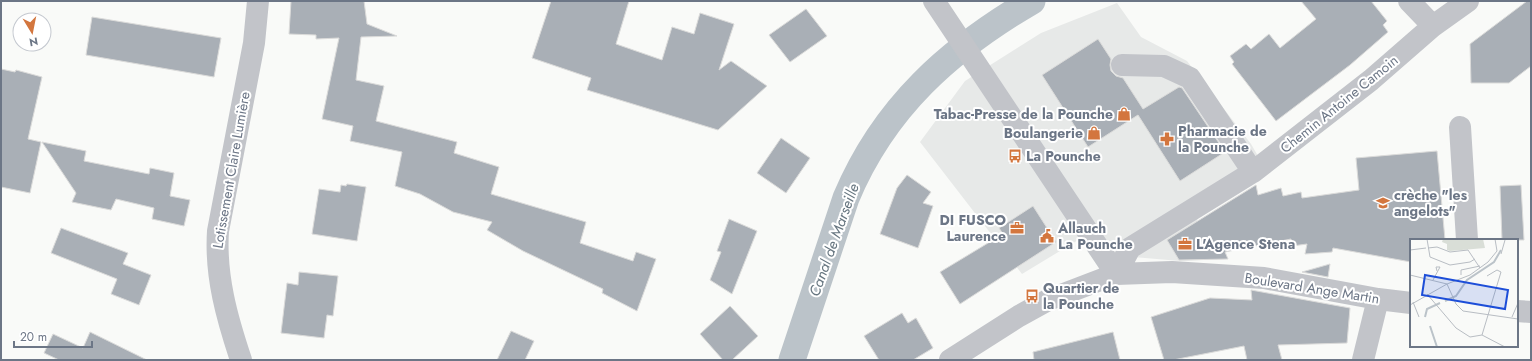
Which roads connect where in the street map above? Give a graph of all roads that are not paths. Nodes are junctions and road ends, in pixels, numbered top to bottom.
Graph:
1 (258, 1) edge
2 (934, 1) edge
3 (1409, 1) edge
4 (1468, 1) edge
5 (1433, 26) junction
6 (1122, 65) dead end
7 (1460, 127) dead end
8 (1254, 172) junction
9 (1467, 239) edge
10 (1116, 274) junction
11 (1378, 299) junction
12 (1410, 303) edge
13 (1518, 311) edge
14 (1531, 312) edge
15 (241, 360) edge
16 (950, 360) edge
17 (1363, 360) edge

1 - 15 street, Lotissement Claire Lumière
2 - 10 street
3 - 5 street
4 - 5 street, Chemin Antoine Camoin
5 - 8 street, Chemin Antoine Camoin
6 - 8 street
7 - 9 street
8 - 10 street, Chemin Antoine Camoin
10 - 11 street, Boulevard Ange Martin
10 - 16 street, Boulevard Ange Martin
11 - 12 street, Boulevard Ange Martin
11 - 17 street
13 - 14 street

